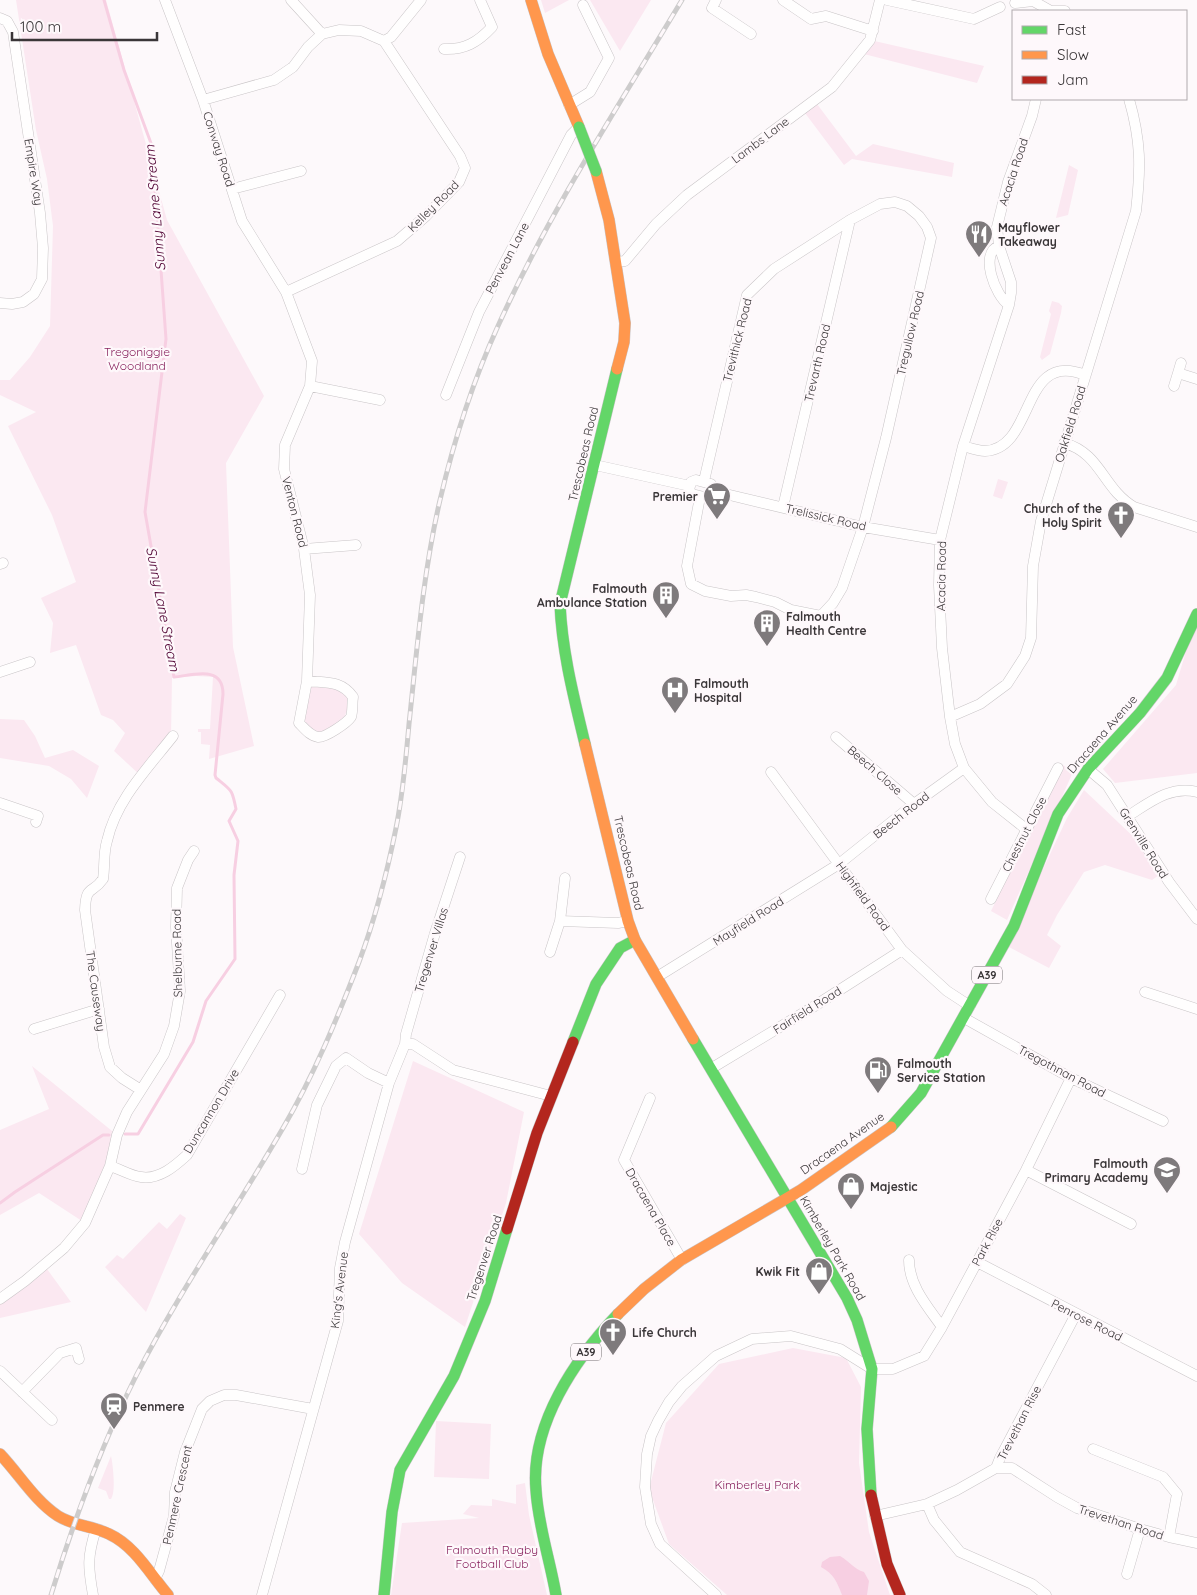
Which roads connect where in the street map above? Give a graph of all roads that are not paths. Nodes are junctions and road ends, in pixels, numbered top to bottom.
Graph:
1 (166, 0) edge
2 (291, 0) edge
3 (421, 0) edge
4 (480, 0) edge
5 (531, 0) edge
6 (716, 0) edge
7 (783, 0) edge
8 (880, 0) edge
9 (888, 0) edge
10 (1015, 3) dead end
11 (584, 5) dead end
12 (1000, 8) dead end
13 (1050, 10) edge
14 (0, 18) edge
15 (873, 31) junction
16 (322, 34) junction
17 (751, 34) dead end
18 (384, 41) junction
19 (444, 49) dead end
20 (203, 100) junction
21 (1036, 100) edge
22 (1129, 100) edge
23 (569, 104) junction
24 (578, 127) junction
25 (301, 171) dead end
26 (232, 189) junction
27 (850, 220) junction
28 (999, 246) junction
29 (616, 262) junction
30 (286, 292) junction
31 (0, 302) edge
32 (1009, 305) junction
33 (1085, 375) junction
34 (1197, 379) edge
35 (310, 386) junction
36 (1174, 386) dead end
37 (446, 395) dead end
38 (380, 400) dead end
39 (1064, 443) junction
40 (963, 446) junction
41 (595, 465) junction
42 (704, 482) junction
43 (690, 486) junction
44 (713, 491) junction
45 (700, 497) junction
46 (783, 507) junction
47 (863, 527) junction
48 (1197, 527) edge
49 (940, 540) junction
50 (356, 545) dead end
51 (304, 549) junction
52 (1197, 614) edge
53 (30, 662) dead end
54 (0, 672) edge
55 (308, 681) junction
56 (950, 717) junction
57 (173, 736) dead end
58 (836, 737) dead end
59 (964, 768) junction
60 (1058, 768) dead end
61 (1088, 770) junction
62 (771, 772) dead end
63 (1197, 792) edge
64 (0, 803) edge
65 (914, 804) junction
66 (1128, 816) junction
67 (36, 822) dead end
68 (1026, 829) junction
69 (194, 851) dead end
70 (460, 857) dead end
71 (839, 864) junction
72 (566, 878) dead end
73 (991, 899) dead end
74 (1197, 919) edge
75 (560, 921) junction
76 (628, 921) junction
77 (635, 940) junction
78 (902, 950) junction
79 (550, 952) dead end
80 (657, 977) junction
81 (1146, 992) dead end
82 (280, 995) dead end
83 (970, 1006) junction
84 (99, 1009) junction
85 (1197, 1009) edge
86 (964, 1018) junction
87 (34, 1029) dead end
88 (405, 1044) junction
89 (712, 1068) junction
90 (1071, 1078) junction
91 (389, 1083) junction
92 (141, 1090) junction
93 (551, 1096) junction
94 (650, 1098) dead end
95 (1163, 1121) dead end
96 (110, 1166) junction
97 (302, 1168) dead end
98 (1026, 1170) junction
99 (788, 1198) junction
100 (1131, 1224) dead end
101 (682, 1260) junction
102 (909, 1260) dead end
103 (977, 1262) junction
104 (0, 1299) edge
105 (1076, 1314) junction
106 (942, 1327) junction
107 (79, 1359) dead end
108 (872, 1369) junction
109 (0, 1371) edge
110 (1197, 1376) edge
111 (22, 1392) junction
112 (313, 1409) junction
113 (52, 1420) dead end
114 (1093, 1449) dead end
115 (0, 1454) edge
116 (996, 1468) junction
117 (927, 1504) junction
118 (875, 1516) junction
119 (96, 1529) junction
120 (1140, 1529) junction
121 (1169, 1537) junction
122 (1197, 1543) edge
123 (1127, 1574) dead end
124 (155, 1579) junction
125 (93, 1595) edge
126 (168, 1595) edge
127 (262, 1595) edge
128 (384, 1595) edge
129 (556, 1595) edge
130 (716, 1595) edge
131 (900, 1595) edge
132 (1046, 1595) edge

1 - 20 street, Conway Road
2 - 16 street
3 - 18 street
4 - 19 street
5 - 23 street, Trescobeas Road
6 - 17 street
7 - 15 street
8 - 15 street, Lambs Lane
9 - 12 street
10 - 13 street
11 - 23 street
14 - 31 street, Empire Way
15 - 29 street, Lambs Lane
16 - 18 street
16 - 20 street
18 - 30 street, Kelley Road
20 - 26 street, Conway Road
21 - 28 street, Acacia Road
22 - 33 street, Oakfield Road
23 - 24 street, Trescobeas Road
24 - 29 street, Trescobeas Road, bridge
24 - 37 street, Penvean Lane
25 - 26 street
26 - 30 street, Conway Road
27 - 42 street, Trevithick Road
27 - 46 street, Trevarth Road
27 - 47 street, Tregullow Road
28 - 32 street, Acacia Road
28 - 32 street, Acacia Road
29 - 41 street, Trescobeas Road
30 - 35 street, Venton Road
32 - 40 street, Acacia Road
33 - 39 street, Oakfield Road
33 - 40 street
34 - 36 street
35 - 38 street
35 - 51 street, Venton Road
39 - 48 street
39 - 56 street, Oakfield Road
40 - 49 street, Acacia Road
41 - 43 street
41 - 76 street, Trescobeas Road
42 - 43 street
42 - 44 street
43 - 45 street
44 - 45 street
44 - 46 street, Trelissick Road
45 - 47 street
46 - 47 street, Trelissick Road
47 - 49 street, Trelissick Road
49 - 56 street, Acacia Road
50 - 51 street
51 - 55 street, Venton Road
52 - 61 street, Dracaena Avenue / A39
53 - 54 street
55 - 55 street, Venton Road
56 - 59 street, Acacia Road
57 - 84 street, The Causeway
58 - 65 street, Beech Close
59 - 65 street, Beech Road
59 - 68 street, Acacia Road
60 - 68 street, Chestnut Close
61 - 66 street, Grenville Road
61 - 83 street, Dracaena Avenue / A39
62 - 71 street, Highfield Road
63 - 66 street
64 - 67 street
65 - 71 street, Beech Road
66 - 74 street, Grenville Road
68 - 73 street, Chestnut Close
69 - 92 street, Shelburne Road
70 - 88 street, Tregenver Villas
71 - 78 street, Highfield Road
71 - 80 street, Mayfield Road
72 - 75 street
75 - 76 street
75 - 79 street
76 - 77 street, Kimberley Park Road
77 - 80 street, Kimberley Park Road
77 - 93 street, Tregenver Road
78 - 83 street, Highfield Road
78 - 89 street, Fairfield Road
80 - 89 street, Kimberley Park Road
81 - 85 street
82 - 96 street, Duncannon Drive
83 - 86 street, Dracaena Avenue / A39
84 - 87 street
84 - 92 street, The Causeway
86 - 90 street, Tregothnan Road
86 - 99 street, Dracaena Avenue / A39
88 - 91 street, King's Avenue
88 - 93 street
89 - 99 street, Kimberley Park Road
90 - 95 street, Tregothnan Road
90 - 98 street, Park Rise
91 - 97 street
91 - 112 street, King's Avenue
92 - 96 street, Shelburne Road
93 - 128 street, Tregenver Road
94 - 101 street, Dracaena Place
96 - 104 street, Shelburne Road
98 - 100 street
98 - 103 street, Park Rise
99 - 101 street, Dracaena Avenue / A39
99 - 108 street, Kimberley Park Road
101 - 129 street, Dracaena Avenue / A39
102 - 106 street
103 - 105 street, Penrose Road
103 - 106 street, Park Rise
105 - 110 street, Penrose Road
105 - 116 street, Trevethan Rise
106 - 108 street, Park Rise
107 - 111 street
108 - 118 street, Kimberley Park Road
108 - 130 street
109 - 111 street
111 - 113 street
112 - 124 street, Penmere Crescent
112 - 127 street, King's Avenue
114 - 121 street
115 - 119 street
116 - 117 street, Trevethan Rise
116 - 120 street, Trevethan Road
117 - 118 street, Trevethan Rise
117 - 132 street
118 - 131 street, Kimberley Park Road
119 - 124 street
119 - 125 street
120 - 121 street, Trevethan Road
120 - 123 street
121 - 122 street, Trevethan Road
124 - 126 street

